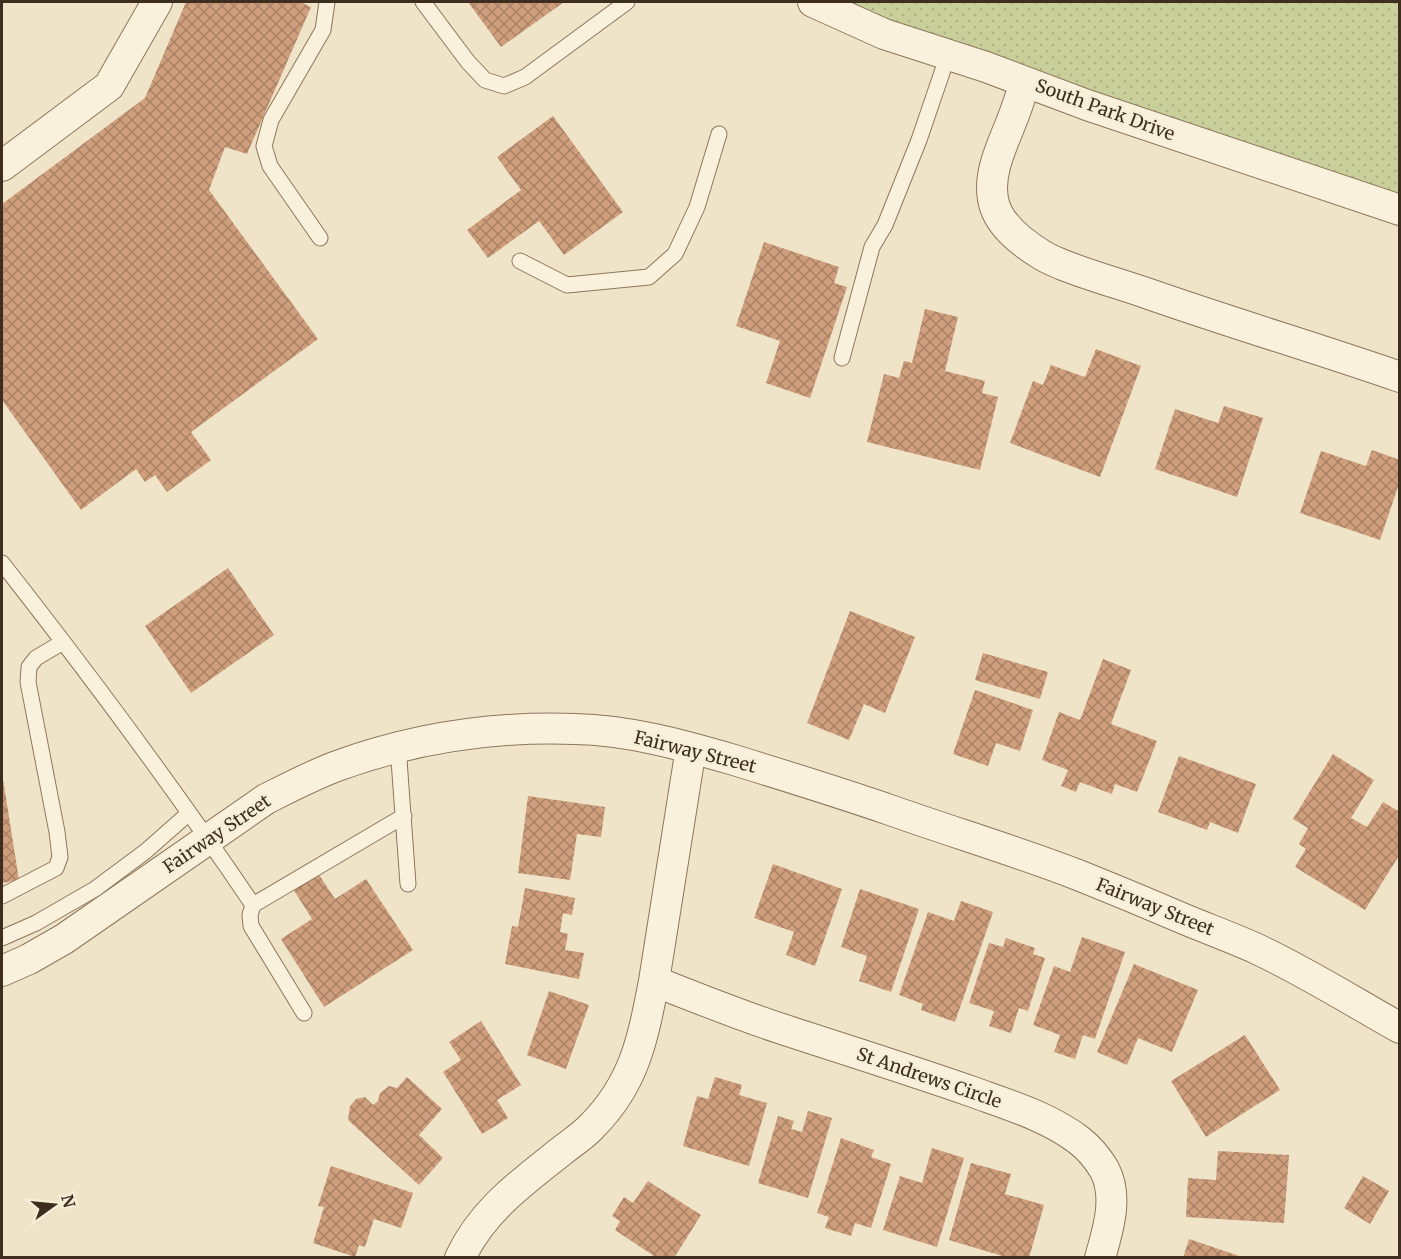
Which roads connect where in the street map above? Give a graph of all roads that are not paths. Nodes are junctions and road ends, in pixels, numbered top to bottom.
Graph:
1 (158, 2) edge
2 (327, 2) edge
3 (423, 2) edge
4 (627, 2) edge
5 (813, 2) edge
6 (948, 55) junction
7 (1025, 82) junction
8 (719, 134) dead end
9 (2, 166) edge
10 (1400, 210) edge
11 (320, 238) dead end
12 (520, 261) dead end
13 (842, 358) dead end
14 (1400, 377) edge
15 (2, 563) edge
16 (63, 642) junction
17 (398, 747) junction
18 (691, 748) junction
19 (189, 813) junction
20 (404, 816) junction
21 (209, 839) junction
22 (408, 884) dead end
23 (2, 896) edge
24 (253, 905) junction
25 (2, 938) edge
26 (2, 971) edge
27 (654, 981) junction
28 (304, 1013) dead end
29 (1400, 1028) edge
30 (460, 1257) edge
31 (1100, 1257) edge

1 - 9 street
2 - 11 lane
3 - 4 lane
5 - 6 street, South Park Drive
6 - 7 street, South Park Drive
6 - 13 lane
7 - 10 street, South Park Drive
7 - 14 street
8 - 12 lane
15 - 16 lane
16 - 19 lane
16 - 23 lane
17 - 18 street, Fairway Street
17 - 20 lane
17 - 21 street, Fairway Street
18 - 27 street
18 - 29 street, Fairway Street
19 - 21 lane
19 - 25 lane
20 - 22 lane
20 - 24 lane
21 - 24 lane
21 - 26 street, Fairway Street
24 - 28 lane
27 - 30 street
27 - 31 street, St Andrews Circle

